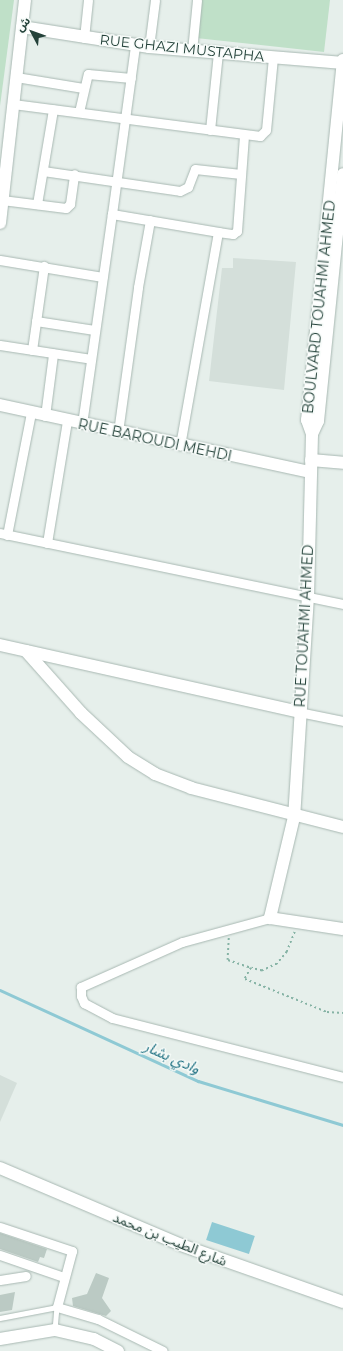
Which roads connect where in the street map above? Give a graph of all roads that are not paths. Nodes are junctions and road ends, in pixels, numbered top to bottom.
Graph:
1 (25, 0) edge
2 (88, 0) edge
3 (155, 0) edge
4 (197, 0) edge
5 (22, 27) junction
6 (84, 38) junction
7 (135, 45) junction
8 (149, 47) junction
9 (192, 51) junction
10 (218, 53) junction
11 (273, 57) junction
12 (343, 62) edge
13 (16, 77) junction
14 (131, 78) junction
15 (83, 88) junction
16 (13, 104) junction
17 (53, 109) junction
18 (79, 112) junction
19 (124, 119) junction
20 (210, 130) junction
21 (244, 135) junction
22 (43, 171) junction
23 (74, 174) junction
24 (241, 174) junction
25 (343, 174) edge
26 (116, 180) junction
27 (2, 200) junction
28 (37, 204) junction
29 (112, 214) junction
30 (150, 220) junction
31 (0, 223) edge
32 (218, 232) junction
33 (0, 260) edge
34 (44, 266) junction
35 (103, 277) junction
36 (36, 321) junction
37 (94, 330) junction
38 (0, 345) edge
39 (32, 350) junction
40 (53, 354) junction
41 (91, 360) junction
42 (0, 405) edge
43 (31, 413) junction
44 (45, 416) junction
45 (67, 421) junction
46 (82, 424) junction
47 (118, 432) junction
48 (312, 434) junction
49 (180, 446) junction
50 (343, 463) edge
51 (311, 466) junction
52 (4, 534) edge
53 (46, 543) junction
54 (308, 596) junction
55 (343, 604) edge
56 (0, 645) edge
57 (26, 651) junction
58 (299, 712) junction
59 (343, 721) edge
60 (294, 817) junction
61 (343, 827) edge
62 (270, 918) junction
63 (343, 929) edge
64 (343, 1077) edge
65 (0, 1168) edge
66 (0, 1227) edge
67 (0, 1255) edge
68 (26, 1276) dead end
69 (64, 1278) junction
70 (0, 1280) edge
71 (343, 1302) edge
72 (57, 1307) junction
73 (0, 1318) edge
74 (55, 1330) junction
75 (0, 1338) edge
76 (118, 1351) edge
77 (163, 1351) edge

1 - 5 street
2 - 6 street
3 - 8 street
4 - 9 street
5 - 6 street, RUE GHAZI MUSTAPHA
5 - 13 street
6 - 7 street, RUE GHAZI MUSTAPHA
7 - 8 street, RUE GHAZI MUSTAPHA
7 - 14 street
8 - 9 street, RUE GHAZI MUSTAPHA
9 - 10 street, RUE GHAZI MUSTAPHA
10 - 11 street, RUE GHAZI MUSTAPHA
10 - 20 street
11 - 12 street, RUE GHAZI MUSTAPHA
11 - 21 street
12 - 48 street, BOULVARD TOUAHMI AHMED
13 - 15 street
13 - 16 street
14 - 15 street
14 - 19 street
15 - 18 street
16 - 17 street
16 - 27 street
17 - 18 street
17 - 22 street
18 - 19 street
19 - 20 street
19 - 26 street
20 - 21 street
21 - 24 street
22 - 23 street
22 - 28 street
23 - 26 street
23 - 28 street
24 - 26 street
24 - 32 street
25 - 48 street, BOULVARD TOUAHMI AHMED
26 - 29 street
27 - 28 street
27 - 31 street
29 - 30 street
29 - 35 street
30 - 32 street
30 - 47 street
32 - 49 street
33 - 34 street
34 - 35 street
34 - 36 street
35 - 37 street
36 - 37 street
36 - 39 street
37 - 41 street
38 - 39 street
39 - 40 street
40 - 41 street
40 - 44 street
41 - 46 street
42 - 43 street, RUE BAROUDI MEHDI
43 - 44 street, RUE BAROUDI MEHDI
43 - 52 street
44 - 45 street, RUE BAROUDI MEHDI
45 - 46 street, RUE BAROUDI MEHDI
45 - 53 street
46 - 47 street, RUE BAROUDI MEHDI
47 - 49 street, RUE BAROUDI MEHDI
48 - 51 street, RUE TOUAHMI AHMED
49 - 51 street, RUE BAROUDI MEHDI
50 - 51 street, RUE BAROUDI MEHDI
51 - 54 street, RUE TOUAHMI AHMED
52 - 53 street
53 - 54 street
54 - 55 street
54 - 58 street, RUE TOUAHMI AHMED
56 - 57 street
57 - 58 street
57 - 60 street
58 - 59 street
58 - 60 street, RUE TOUAHMI AHMED
60 - 61 street
60 - 62 street, RUE TOUAHMI AHMED
62 - 63 street
62 - 64 street
65 - 71 street, شارع الطيب بن محمد
66 - 69 street
67 - 69 street
68 - 70 street
69 - 72 street
72 - 73 lane
72 - 74 lane
72 - 77 street
74 - 75 street
74 - 76 street

